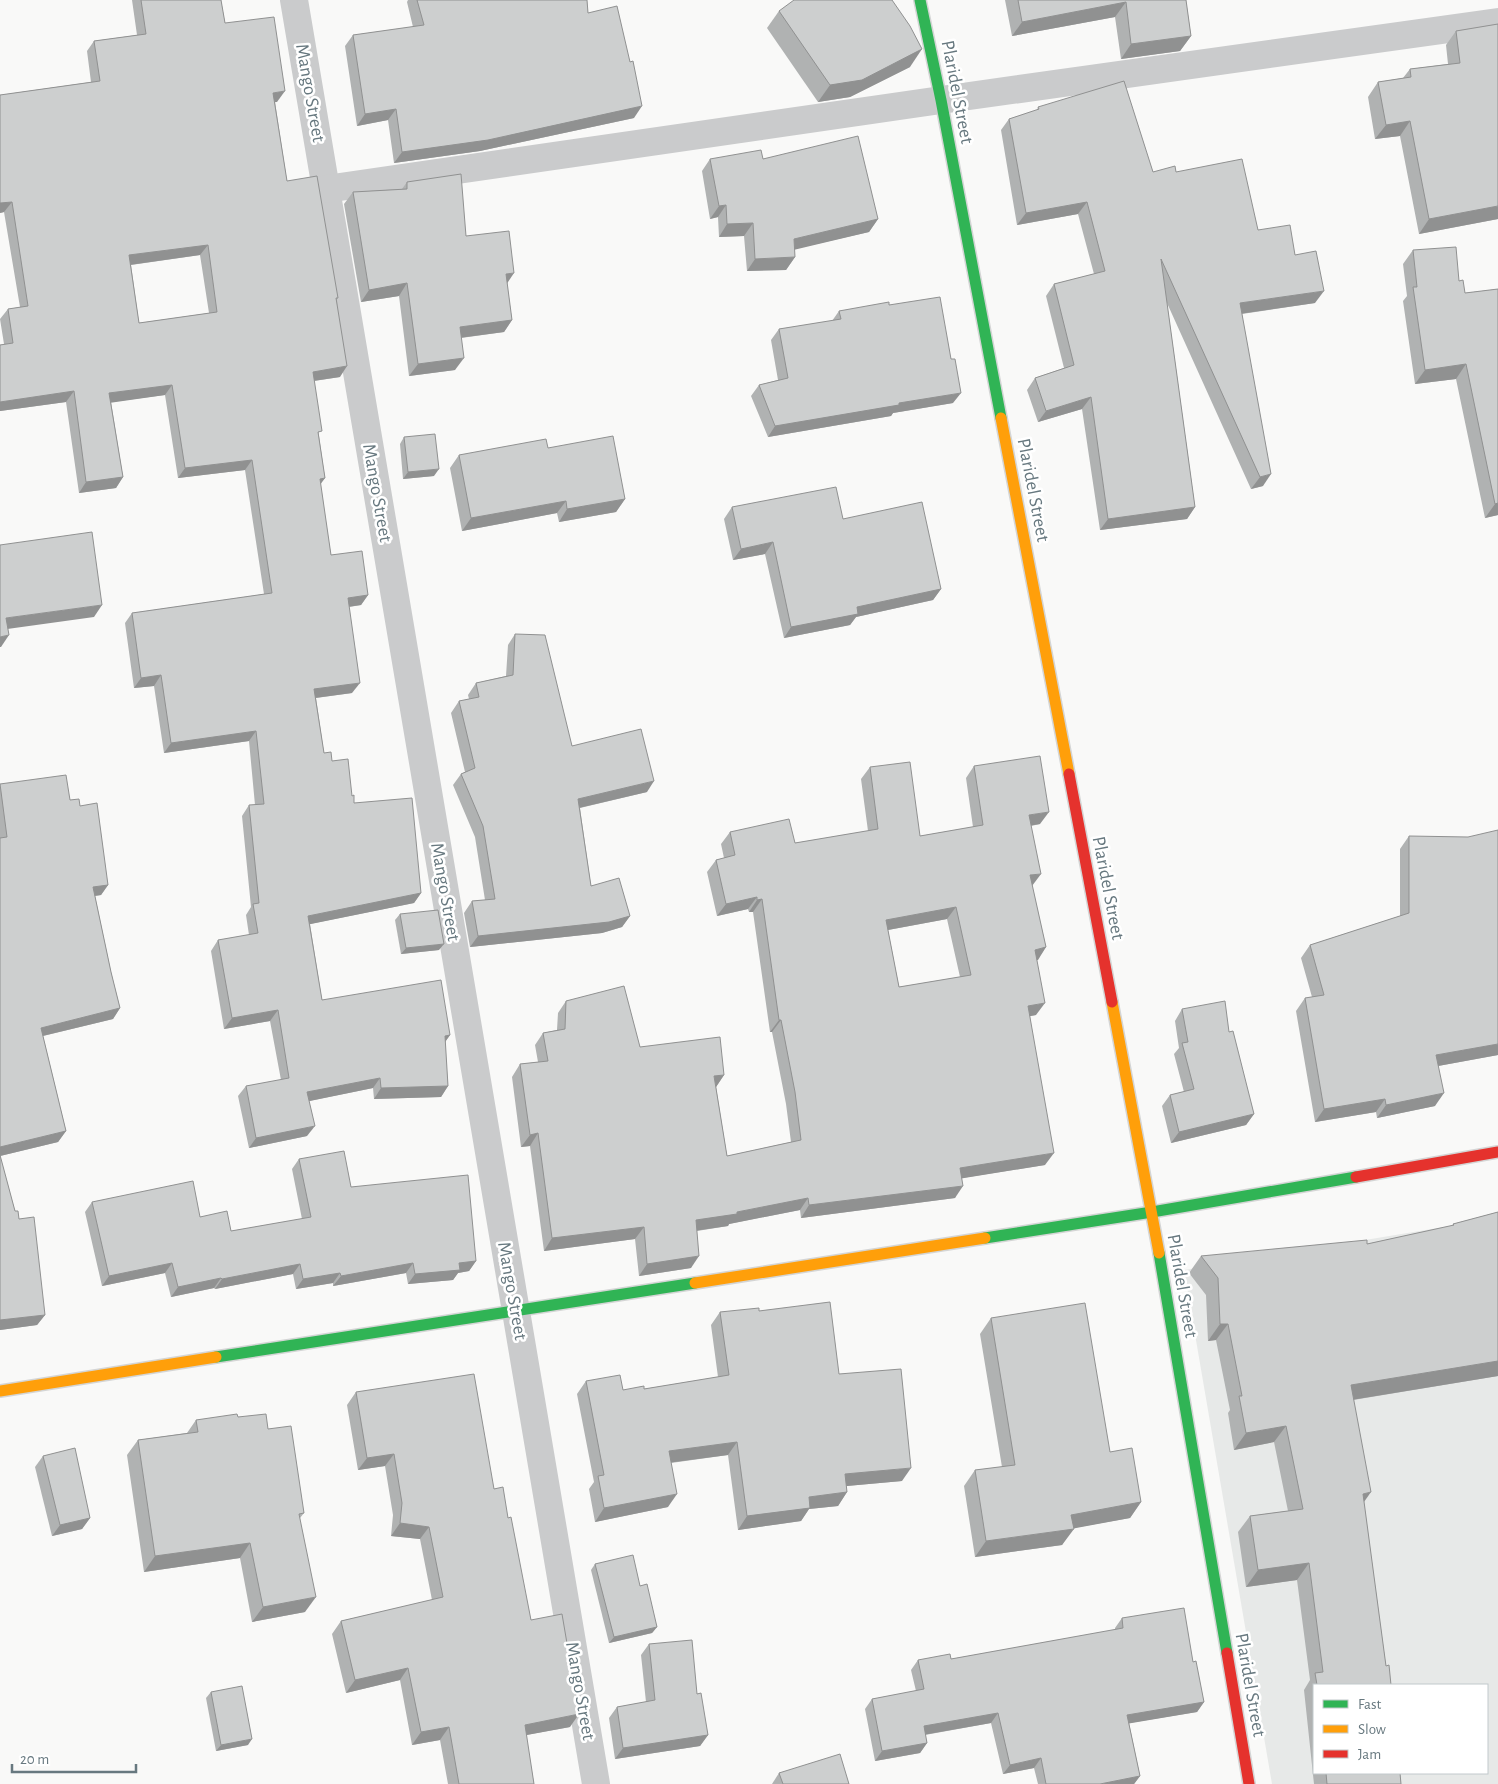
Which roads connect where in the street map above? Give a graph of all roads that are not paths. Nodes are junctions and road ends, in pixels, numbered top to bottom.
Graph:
1 (294, 0) edge
2 (920, 0) edge
3 (1498, 22) edge
4 (941, 100) junction
5 (326, 189) junction
6 (1498, 1152) edge
7 (1152, 1212) junction
8 (515, 1310) junction
9 (0, 1390) edge
10 (596, 1784) edge
11 (1249, 1784) edge

1 - 5 street, Mango Street
2 - 4 street, Plaridel Street
3 - 4 street
4 - 5 street
4 - 7 street, Plaridel Street
5 - 8 street, Mango Street
6 - 7 street
7 - 8 street
7 - 11 street, Plaridel Street
8 - 9 street
8 - 10 street, Mango Street

